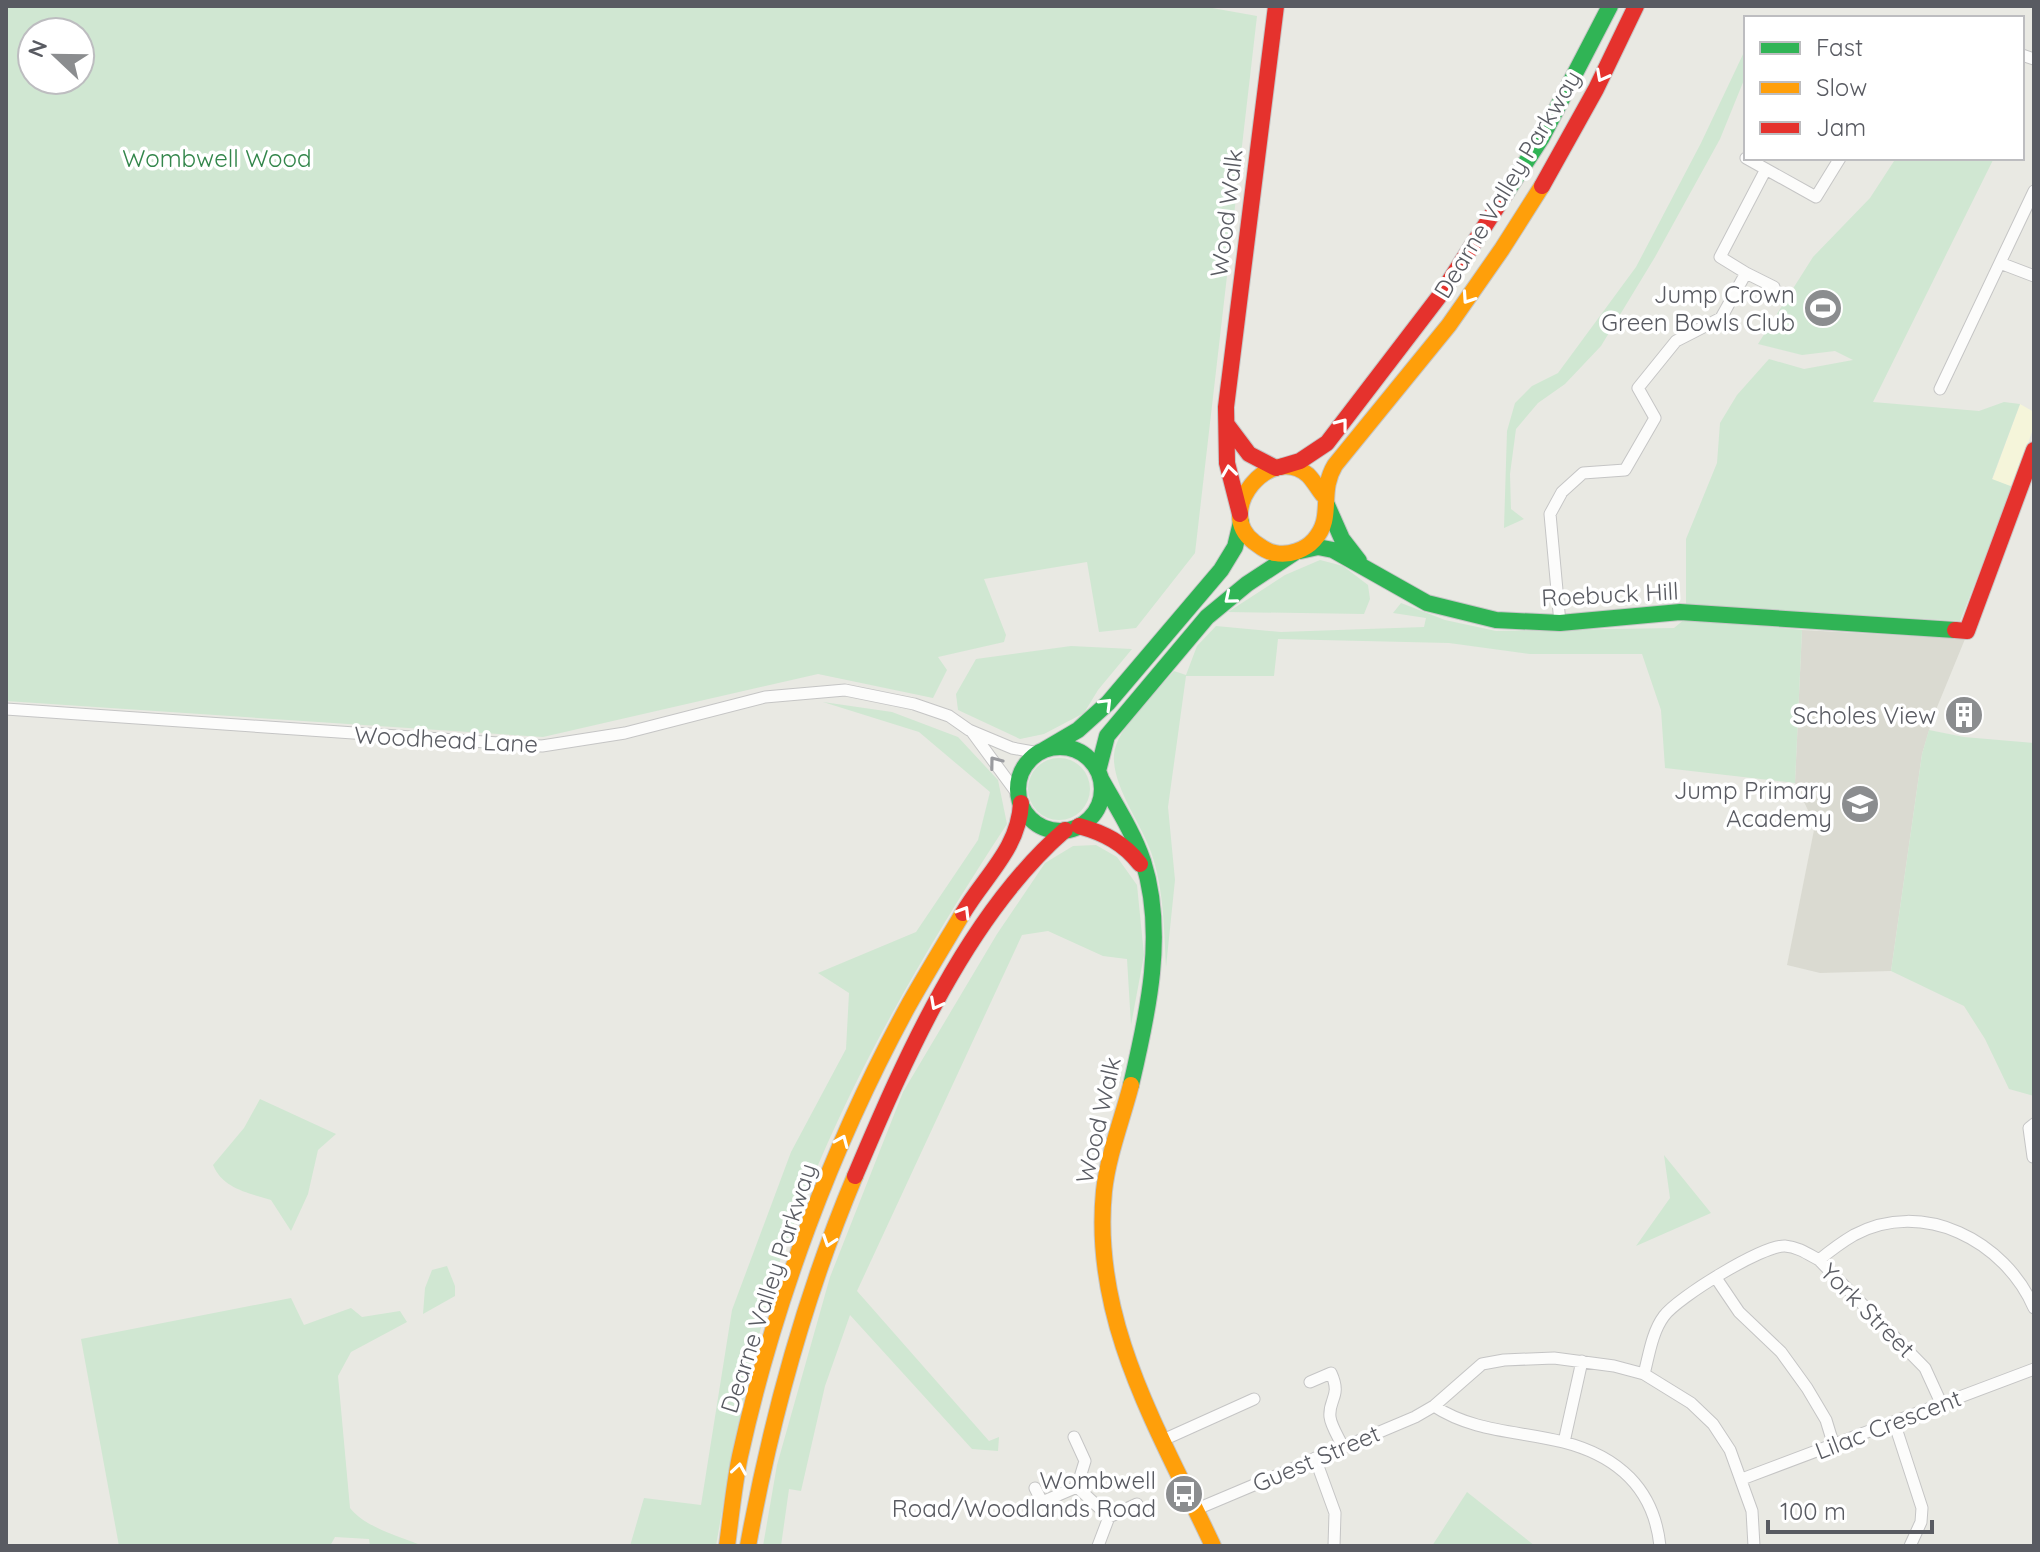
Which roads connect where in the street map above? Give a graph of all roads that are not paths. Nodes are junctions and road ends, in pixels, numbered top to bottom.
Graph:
1 (1276, 6) edge
2 (1610, 6) edge
3 (1636, 6) edge
4 (1750, 160) edge
5 (1839, 160) edge
6 (1766, 169) junction
7 (2034, 191) edge
8 (2000, 263) junction
9 (1746, 273) junction
10 (2034, 276) edge
11 (1774, 287) dead end
12 (1940, 389) dead end
13 (1228, 426) junction
14 (2034, 450) edge
15 (1278, 468) junction
16 (1324, 498) junction
17 (1240, 518) junction
18 (1295, 552) junction
19 (1362, 566) junction
20 (1560, 623) junction
21 (6, 709) edge
22 (969, 730) junction
23 (1041, 751) junction
24 (1100, 775) junction
25 (1020, 799) junction
26 (1072, 828) junction
27 (1147, 876) junction
28 (2034, 1124) edge
29 (2033, 1157) edge
30 (1819, 1260) junction
31 (1716, 1278) junction
32 (2034, 1308) edge
33 (1582, 1361) junction
34 (2034, 1369) edge
35 (1644, 1374) junction
36 (1310, 1382) dead end
37 (1254, 1399) dead end
38 (1941, 1403) junction
39 (1434, 1406) junction
40 (1894, 1422) junction
41 (1074, 1437) dead end
42 (1163, 1440) junction
43 (1564, 1442) junction
44 (1834, 1446) junction
45 (1343, 1447) junction
46 (1315, 1458) junction
47 (1742, 1479) junction
48 (1077, 1487) junction
49 (1035, 1488) dead end
50 (1137, 1504) dead end
51 (1197, 1509) junction
52 (1109, 1517) junction
53 (727, 1546) edge
54 (748, 1546) edge
55 (1098, 1546) edge
56 (1213, 1546) edge
57 (1334, 1546) edge
58 (1660, 1546) edge
59 (1754, 1546) edge
60 (1910, 1546) edge

1 - 13 main road, Wood Walk
15 -> 2 main road, Dearne Valley Parkway
3 -> 16 main road, Dearne Valley Parkway
4 - 6 street
5 - 6 street
6 - 9 street
7 - 8 street
8 - 10 street
8 - 12 street
9 - 11 street
9 - 20 street
13 - 15 main road
17 -> 13 main road, Wood Walk
14 - 20 main road, Roebuck Hill
15 - 16 main road
15 - 17 main road
16 - 18 main road
16 - 19 main road, Roebuck Hill
17 - 18 main road
23 -> 17 main road
18 - 19 main road, Roebuck Hill
18 -> 24 main road
19 - 20 main road, Roebuck Hill
21 - 22 street, Woodhead Lane
22 - 23 street, Woodhead Lane
25 -> 22 street, Woodhead Lane
23 - 24 main road
23 - 25 main road
24 - 26 main road
24 - 27 main road, Wood Walk
25 - 26 main road
53 -> 25 main road, Dearne Valley Parkway
26 - 27 main road, Wood Walk
26 -> 54 main road, Dearne Valley Parkway
27 - 42 main road, Wood Walk
28 - 29 street
30 - 31 street, York Street
30 - 32 street
30 - 38 street, York Street
31 - 35 street, York Street
31 - 44 street
33 - 35 street, Guest Street
33 - 39 street, Guest Street
33 - 43 street
34 - 38 street, Lilac Crescent
35 - 47 street, Guest Street
36 - 45 street
37 - 42 street
38 - 40 street, Lilac Crescent
39 - 43 street
39 - 45 street, Guest Street
40 - 44 street, Lilac Crescent
40 - 60 street
41 - 48 street
42 - 51 main road, Wood Walk
43 - 58 street
44 - 47 street, Lilac Crescent
45 - 46 street, Guest Street
46 - 51 street, Guest Street
46 - 57 street
47 - 59 street, Guest Street
48 - 49 street
48 - 52 street
50 - 52 street
51 - 56 main road, Wood Walk
52 - 55 street

